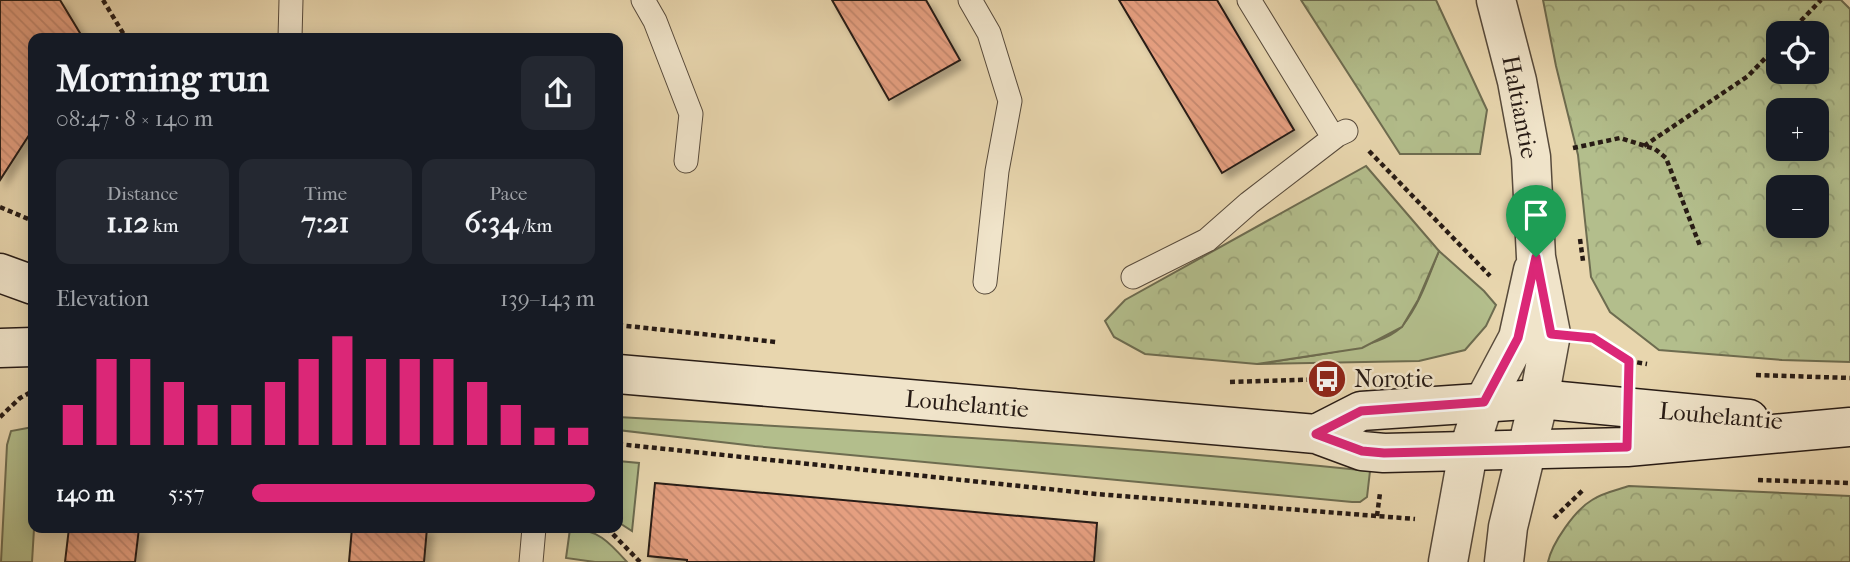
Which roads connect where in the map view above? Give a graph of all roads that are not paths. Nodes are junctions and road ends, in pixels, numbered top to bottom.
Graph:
1 (291, 0) edge
2 (643, 0) edge
3 (970, 0) edge
4 (1249, 0) edge
5 (1496, 0) edge
6 (290, 33) edge
7 (686, 161) dead end
8 (1536, 257) junction
9 (0, 273) edge
10 (1133, 278) dead end
11 (985, 282) dead end
12 (28, 283) edge
13 (28, 347) edge
14 (0, 348) edge
15 (623, 374) edge
16 (1539, 399) junction
17 (1484, 402) junction
18 (1844, 427) edge
19 (1316, 434) junction
20 (1527, 450) junction
21 (1468, 452) junction
22 (534, 533) edge
23 (1506, 544) edge
24 (531, 562) edge
25 (1448, 562) edge

1 - 6 lane
2 - 7 lane
3 - 11 lane
4 - 10 lane
5 - 8 main road, Haltiantie
8 - 16 main road, Haltiantie
8 - 17 main road, Haltiantie
9 - 12 main road
13 - 14 main road
15 - 19 main road, Louhelantie
16 - 17 main road, Louhelantie
16 - 18 main road, Louhelantie
16 - 20 main road, Haltiantie
17 - 19 main road, Louhelantie
17 - 21 main road, Haltiantie
18 - 20 main road, Louhelantie
19 - 21 main road, Louhelantie
20 - 21 main road, Louhelantie
20 - 23 main road, Haltiantie
21 - 25 main road, Haltiantie
22 - 24 lane

